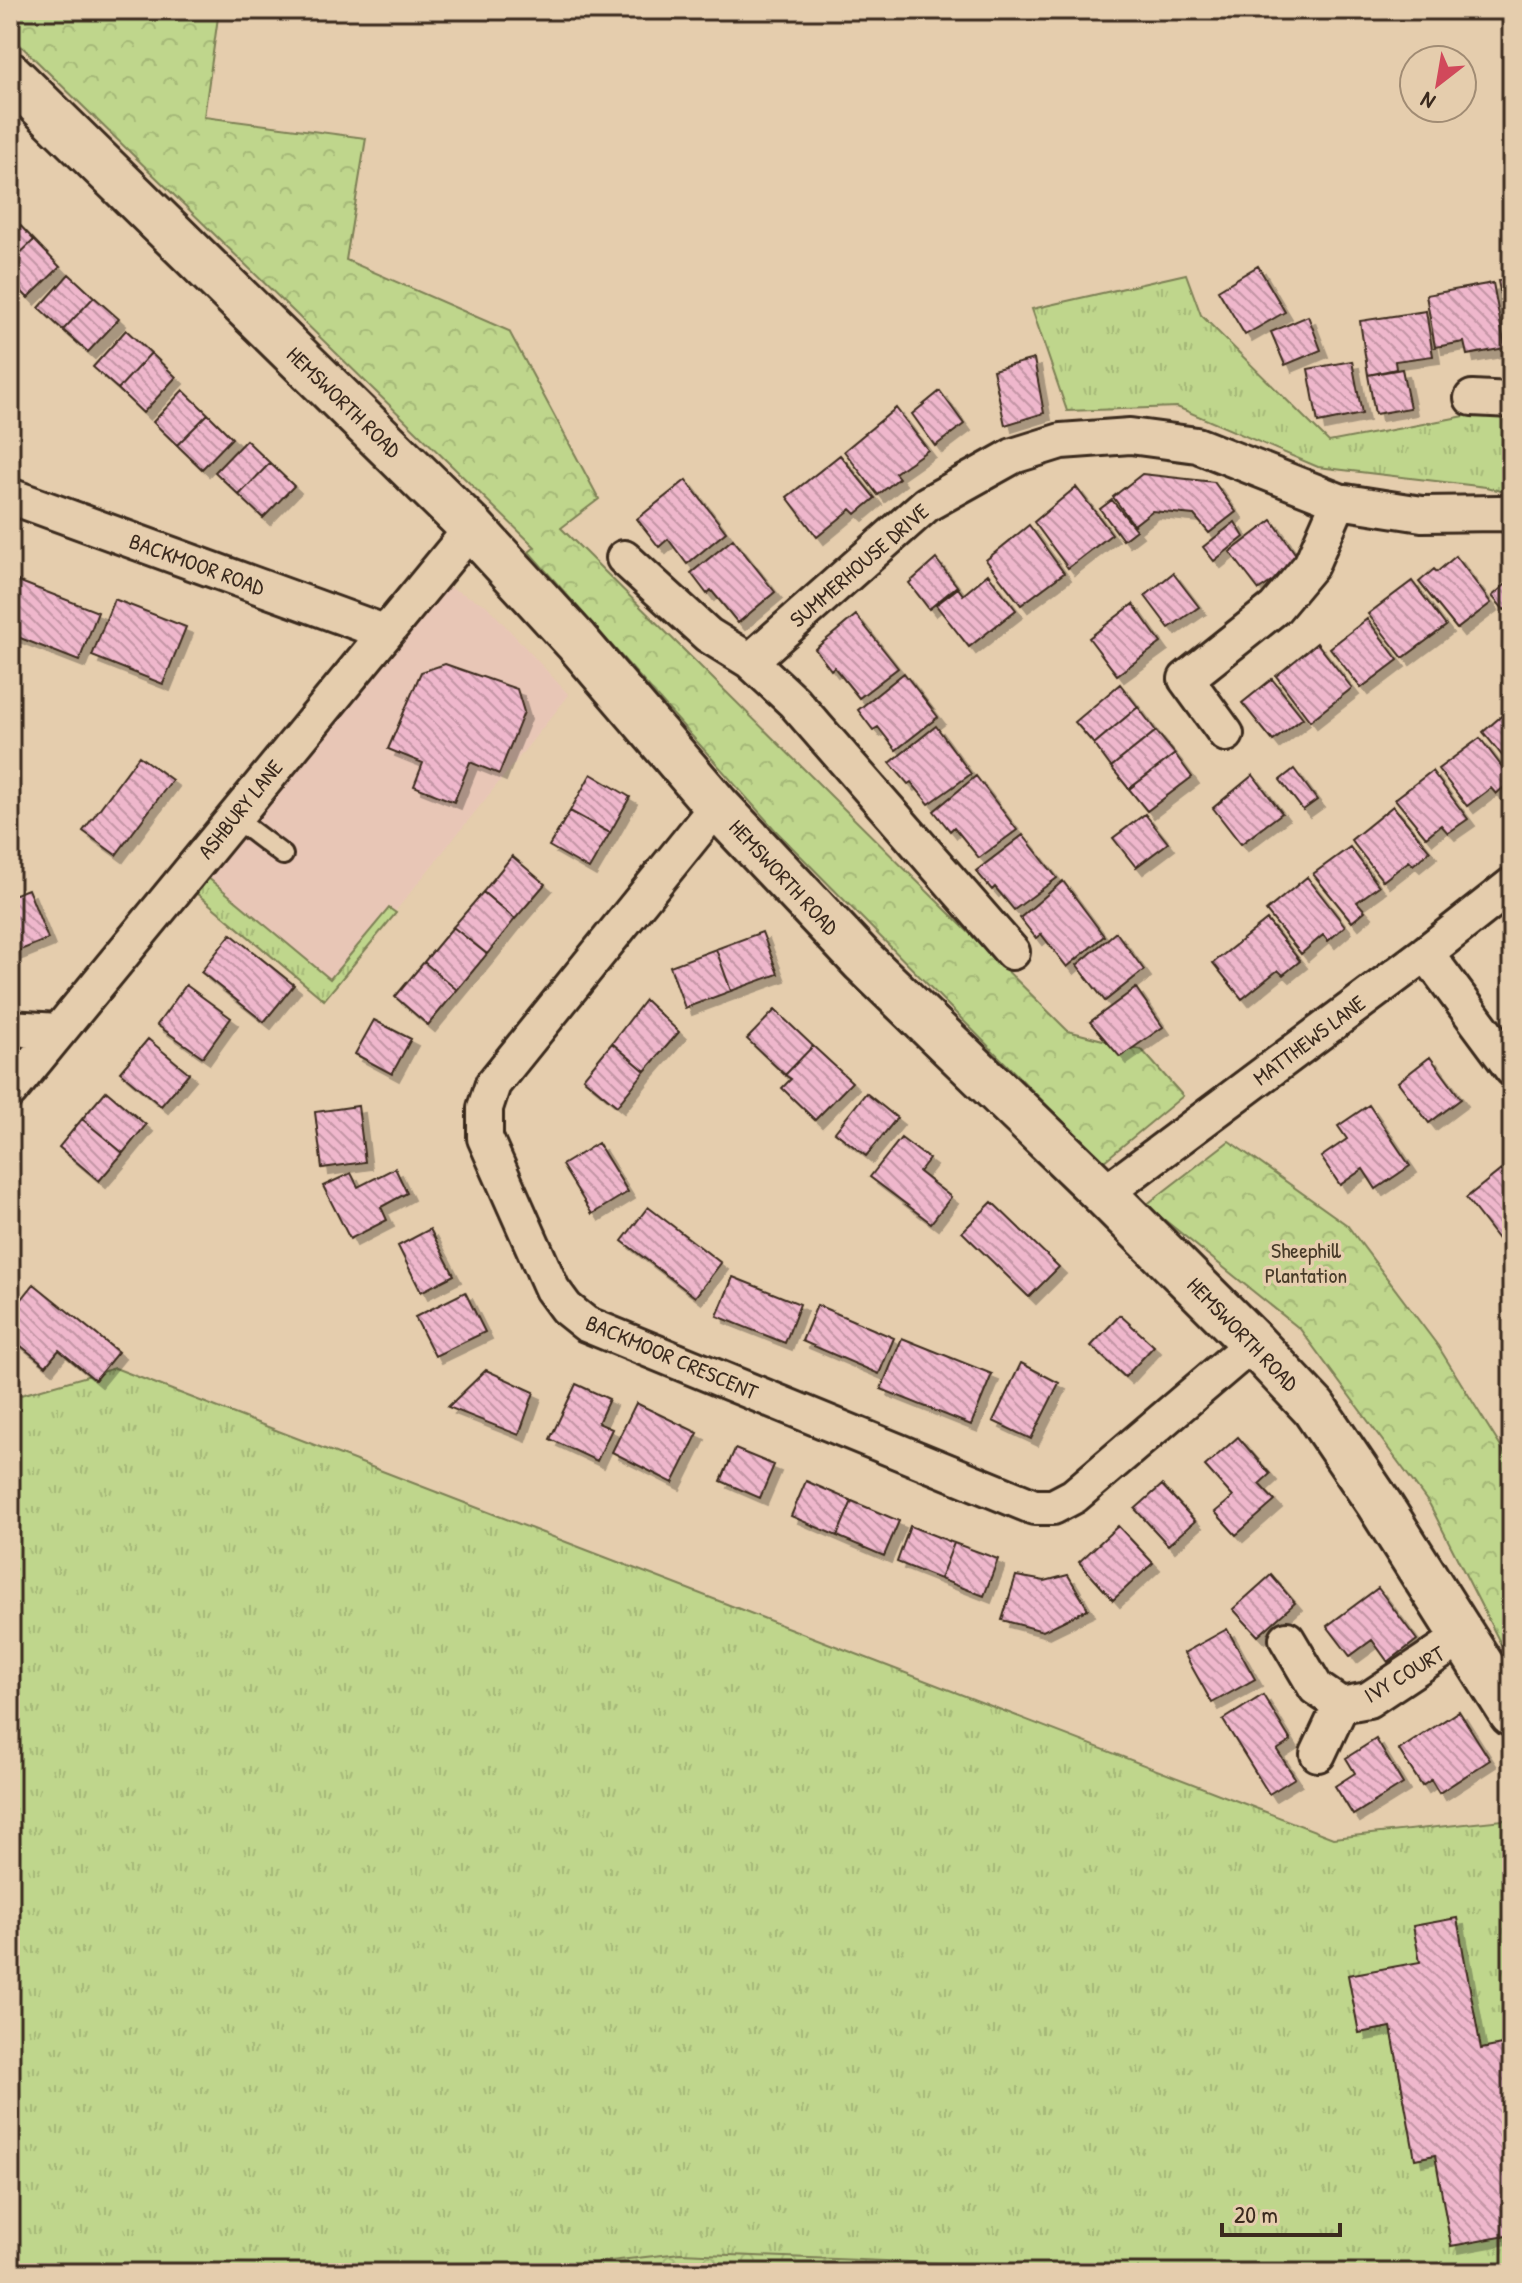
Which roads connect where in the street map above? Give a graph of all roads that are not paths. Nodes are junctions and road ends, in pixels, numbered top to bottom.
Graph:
1 (10, 75) edge
2 (1472, 398) dead end
3 (1512, 400) edge
4 (10, 496) edge
5 (1339, 501) junction
6 (1512, 515) edge
7 (472, 528) junction
8 (624, 558) dead end
9 (384, 632) junction
10 (750, 661) junction
11 (1226, 734) dead end
12 (717, 806) junction
13 (233, 817) junction
14 (283, 855) dead end
15 (1512, 885) edge
16 (1012, 952) dead end
17 (1426, 953) junction
18 (10, 1028) edge
19 (58, 1031) junction
20 (1512, 1069) edge
21 (10, 1091) edge
22 (1104, 1194) junction
23 (1253, 1343) junction
24 (1464, 1636) junction
25 (1287, 1639) dead end
26 (1341, 1705) junction
27 (1512, 1714) edge
28 (1318, 1754) dead end

1 - 7 street, HEMSWORTH ROAD
2 - 3 street
4 - 9 street, BACKMOOR ROAD
5 - 6 street, SUMMERHOUSE DRIVE
5 - 10 street, SUMMERHOUSE DRIVE
5 - 11 street
7 - 9 street, ASHBURY LANE
7 - 12 street, HEMSWORTH ROAD
8 - 10 street
9 - 13 street, ASHBURY LANE
10 - 16 street
12 - 22 street, HEMSWORTH ROAD
12 - 23 street, BACKMOOR CRESCENT
13 - 14 lane
13 - 19 street, ASHBURY LANE
15 - 17 street, MATTHEWS LANE
17 - 20 street
17 - 22 street, MATTHEWS LANE
18 - 19 street
19 - 21 street, ASHBURY LANE
22 - 23 street, HEMSWORTH ROAD
23 - 24 street, HEMSWORTH ROAD
24 - 26 street, IVY COURT
24 - 27 street, HEMSWORTH ROAD
25 - 26 street, IVY COURT
26 - 28 street, IVY COURT

